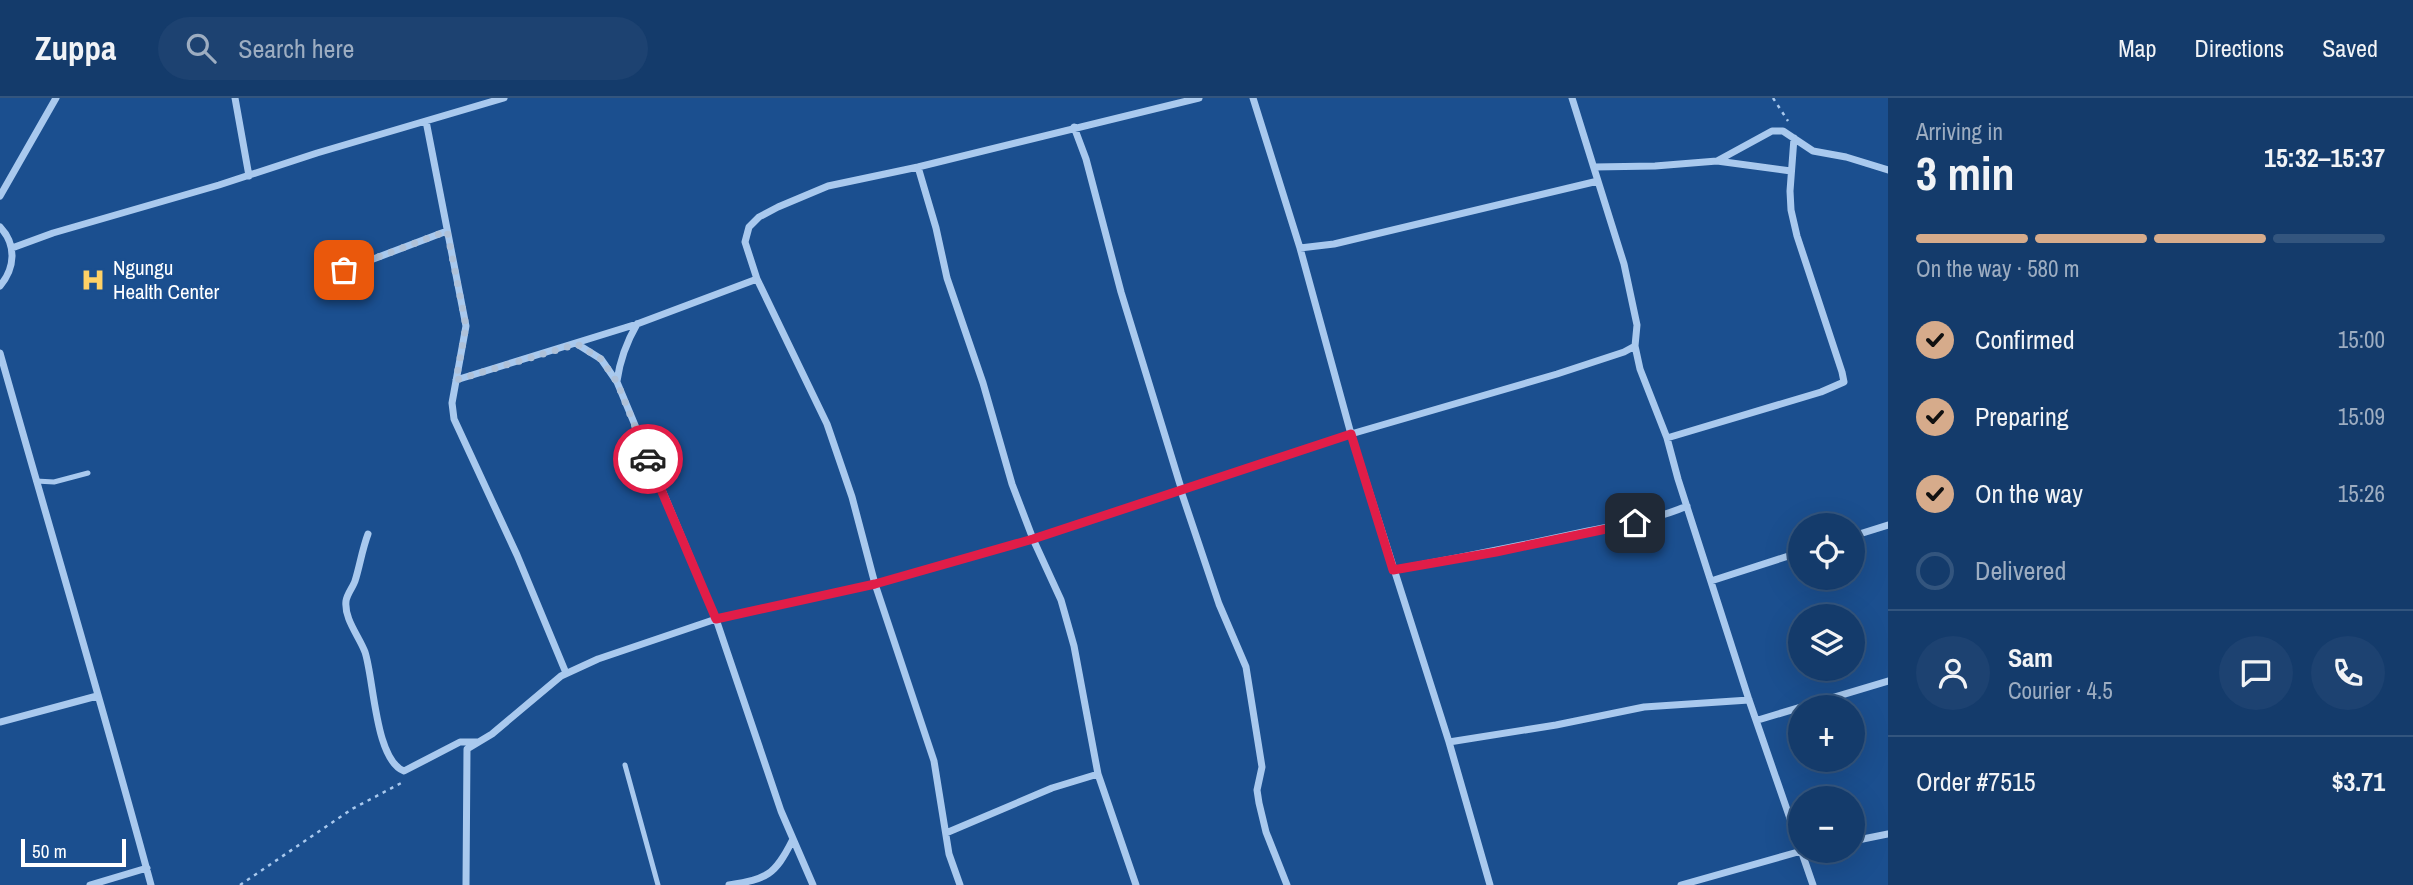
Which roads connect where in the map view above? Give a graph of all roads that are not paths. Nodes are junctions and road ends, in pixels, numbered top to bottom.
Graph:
1 (56, 98) edge
2 (235, 98) edge
3 (504, 98) edge
4 (1199, 98) edge
5 (1253, 98) edge
6 (1572, 98) edge
7 (426, 121) junction
8 (1074, 127) junction
9 (1794, 138) junction
10 (1717, 161) junction
11 (918, 167) junction
12 (1594, 167) junction
13 (1888, 170) edge
14 (1791, 172) junction
15 (249, 176) junction
16 (1598, 181) junction
17 (0, 196) edge
18 (0, 227) edge
19 (447, 231) junction
20 (12, 248) junction
21 (1300, 248) junction
22 (318, 279) dead end
23 (757, 279) junction
24 (0, 286) edge
25 (637, 324) junction
26 (577, 344) junction
27 (1634, 345) junction
28 (0, 353) edge
29 (456, 380) junction
30 (617, 382) junction
31 (1351, 434) junction
32 (1667, 438) junction
33 (88, 473) dead end
34 (36, 481) junction
35 (1182, 491) junction
36 (1687, 506) junction
37 (1888, 525) edge
38 (1865, 532) edge
39 (368, 534) dead end
40 (1033, 539) junction
41 (1788, 556) edge
42 (1393, 570) junction
43 (1711, 581) junction
44 (875, 584) junction
45 (716, 619) junction
46 (566, 673) junction
47 (1888, 681) edge
48 (97, 696) junction
49 (1749, 700) junction
50 (1758, 720) junction
51 (0, 722) edge
52 (479, 742) junction
53 (1449, 742) junction
54 (625, 765) dead end
55 (1098, 774) junction
56 (1788, 807) edge
57 (946, 833) junction
58 (1888, 834) edge
59 (1865, 839) edge
60 (792, 841) junction
61 (1788, 855) edge
62 (1807, 863) edge
63 (147, 868) junction
64 (90, 885) edge
65 (151, 885) edge
66 (466, 885) edge
67 (658, 885) edge
68 (729, 885) edge
69 (813, 885) edge
70 (960, 885) edge
71 (1136, 885) edge
72 (1287, 885) edge
73 (1490, 885) edge
74 (1681, 885) edge
75 (1813, 885) edge

1 - 17 street
2 - 15 street
3 - 7 street
4 - 8 street
5 - 21 street
6 - 12 street
7 - 15 street
7 - 19 street
8 - 11 street
8 - 35 street
9 - 10 street
9 - 13 street
9 - 14 street
10 - 12 street
10 - 14 street
11 - 23 street
11 - 40 street
12 - 16 street
14 - 32 street
15 - 20 street
16 - 21 street
16 - 27 street
18 - 20 street
19 - 22 street
19 - 29 street
20 - 24 street
21 - 31 street
23 - 25 street
23 - 44 street
25 - 26 street
25 - 30 street
26 - 29 street
26 - 30 street
27 - 31 street
27 - 32 street
28 - 34 street
29 - 46 street
30 - 45 street
31 - 35 street
31 - 42 street
32 - 36 street
33 - 34 lane
34 - 48 street
35 - 40 street
35 - 72 street
36 - 42 street
36 - 43 street
37 - 38 street
39 - 52 street
40 - 44 street
40 - 55 street
41 - 43 street
42 - 53 street
43 - 49 street
44 - 45 street
44 - 57 street
45 - 46 street
45 - 60 street
46 - 52 street
47 - 50 street
48 - 51 street
48 - 63 street
49 - 50 street
49 - 53 street
50 - 56 street
52 - 66 street
53 - 73 street
54 - 67 lane
55 - 57 street
55 - 71 street
57 - 70 street
58 - 59 street
60 - 68 street
60 - 69 street
61 - 74 street
62 - 75 street
63 - 64 street
63 - 65 street

